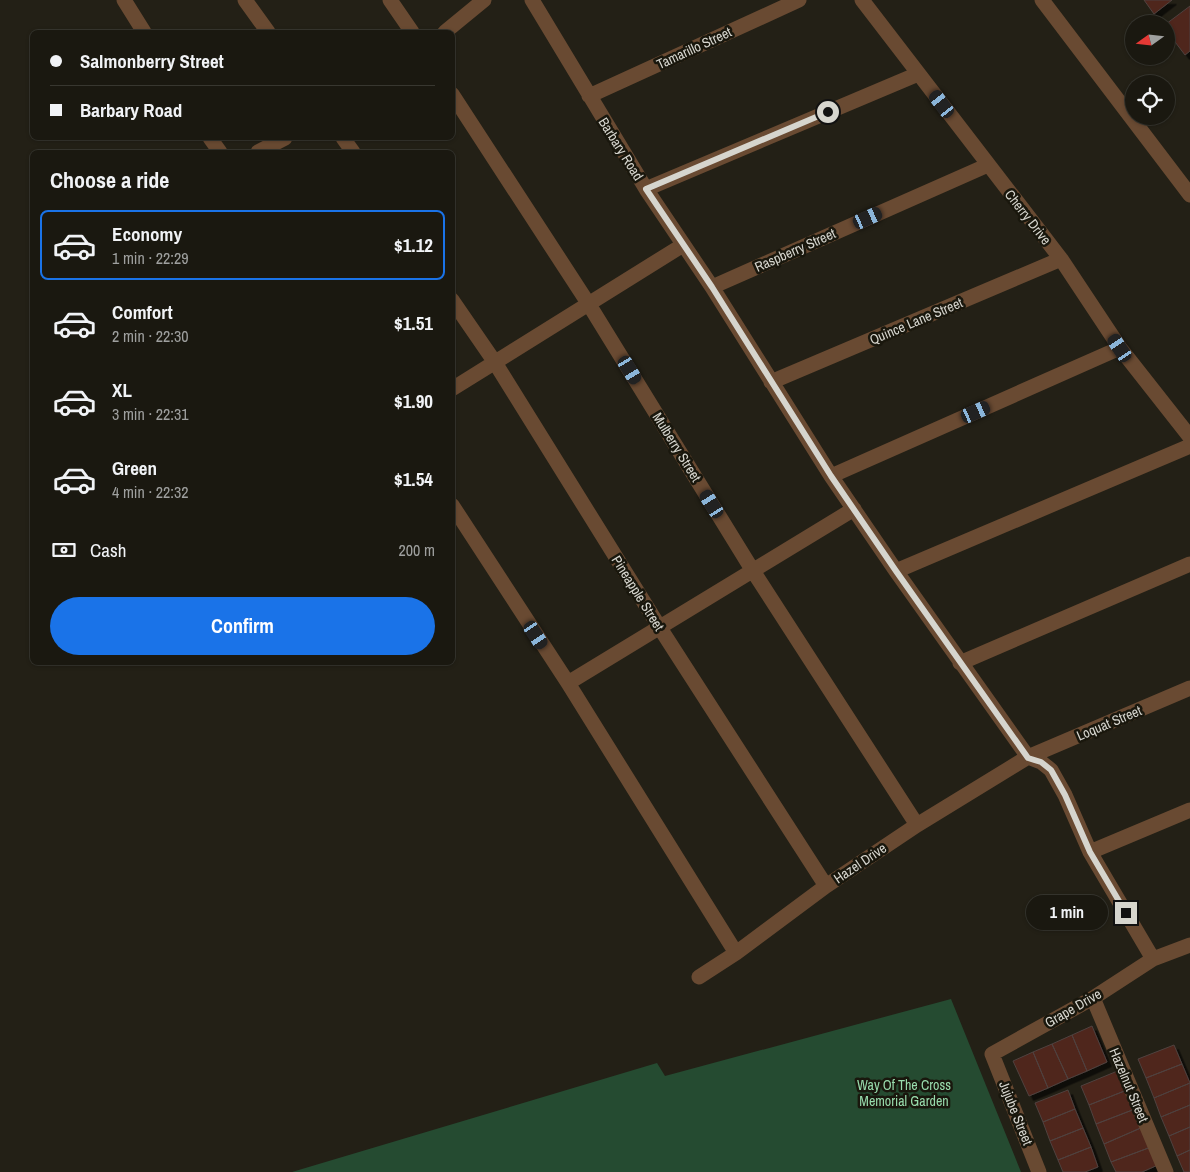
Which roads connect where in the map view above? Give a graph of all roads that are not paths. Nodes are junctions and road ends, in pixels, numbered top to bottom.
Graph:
1 (124, 0) edge
2 (244, 0) edge
3 (390, 0) edge
4 (484, 0) edge
5 (532, 0) edge
6 (799, 0) edge
7 (862, 0) edge
8 (1042, 0) edge
9 (143, 30) edge
10 (266, 30) edge
11 (411, 30) edge
12 (447, 30) edge
13 (918, 74) junction
14 (589, 96) junction
15 (455, 99) edge
16 (281, 140) edge
17 (262, 150) edge
18 (988, 165) junction
19 (646, 189) junction
20 (1190, 195) edge
21 (683, 245) junction
22 (1061, 259) junction
23 (712, 287) junction
24 (455, 304) edge
25 (588, 304) junction
26 (1120, 348) junction
27 (494, 361) junction
28 (771, 382) junction
29 (455, 386) edge
30 (1190, 437) edge
31 (1190, 446) edge
32 (831, 476) junction
33 (854, 509) junction
34 (455, 510) edge
35 (1190, 564) edge
36 (753, 571) junction
37 (896, 571) junction
38 (660, 628) junction
39 (960, 663) junction
40 (568, 683) junction
41 (1190, 688) edge
42 (1028, 758) junction
43 (1190, 810) edge
44 (917, 824) junction
45 (1090, 852) junction
46 (826, 886) junction
47 (1190, 945) edge
48 (736, 953) junction
49 (1153, 959) junction
50 (699, 977) dead end
51 (1093, 998) junction
52 (992, 1054) joint
53 (1039, 1172) edge
54 (1166, 1172) edge

1 - 9 street
2 - 10 street
3 - 11 street
4 - 12 street
5 - 14 street, Barbary Road
6 - 14 street, Tamarillo Street
7 - 13 street, Cherry Drive
8 - 20 street
13 - 18 street, Cherry Drive
13 - 19 street
14 - 19 street, Barbary Road
15 - 25 street, Mulberry Street
16 - 17 street
18 - 22 street, Cherry Drive
18 - 23 street, Raspberry Street
19 - 21 street, Barbary Road
21 - 23 street, Barbary Road
21 - 25 street
22 - 26 street, Cherry Drive
22 - 28 street, Quince Lane Street
23 - 28 street, Barbary Road
24 - 27 street, Pineapple Street
25 - 27 street
25 - 36 street, Mulberry Street
26 - 30 street, Cherry Drive
26 - 32 street
27 - 29 street
27 - 38 street, Pineapple Street
28 - 32 street, Barbary Road
31 - 37 street
32 - 33 street, Barbary Road
33 - 36 street
33 - 37 street, Barbary Road
34 - 40 street
35 - 39 street
36 - 38 street
36 - 44 street, Mulberry Street
37 - 39 street, Barbary Road
38 - 40 street
38 - 46 street, Pineapple Street
39 - 42 street, Barbary Road
40 - 48 street
41 - 42 street, Loquat Street
42 - 44 street, Hazel Drive
42 - 45 street, Barbary Road
43 - 45 street
44 - 46 street, Hazel Drive
45 - 49 street, Barbary Road
46 - 48 street, Hazel Drive
47 - 49 street
48 - 50 street, Hazel Drive
49 - 51 street, Grape Drive
51 - 52 street, Grape Drive
51 - 54 street, Hazelnut Street
52 - 53 street, Jujube Street

